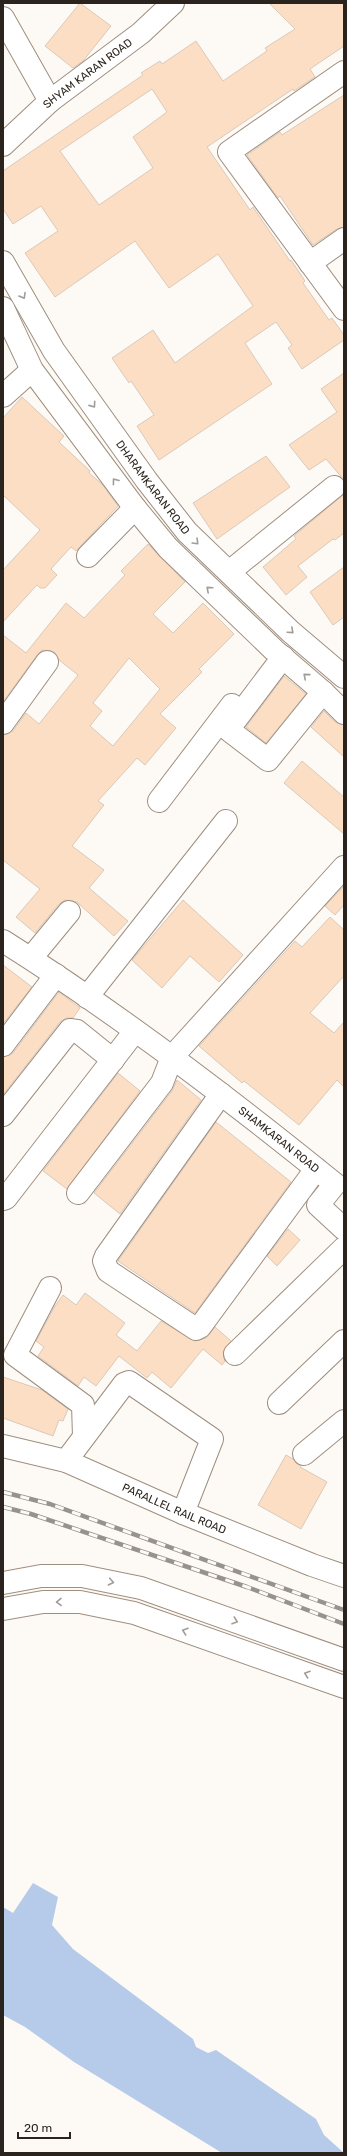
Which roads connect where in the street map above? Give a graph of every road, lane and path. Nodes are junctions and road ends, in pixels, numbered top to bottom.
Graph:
1 (173, 3) edge
2 (3, 18) edge
3 (344, 72) edge
4 (50, 100) junction
5 (3, 145) edge
6 (344, 239) edge
7 (3, 262) edge
8 (310, 263) junction
9 (3, 308) edge
10 (344, 309) edge
11 (32, 370) junction
12 (3, 396) edge
13 (334, 487) dead end
14 (135, 508) junction
15 (88, 556) dead end
16 (229, 572) junction
17 (279, 654) junction
18 (47, 662) dead end
19 (344, 677) edge
20 (323, 692) junction
21 (344, 713) edge
22 (3, 722) edge
23 (159, 801) dead end
24 (226, 821) dead end
25 (344, 867) edge
26 (69, 912) dead end
27 (3, 941) edge
28 (31, 958) junction
29 (56, 975) junction
30 (87, 997) junction
31 (135, 1031) junction
32 (3, 1045) edge
33 (172, 1058) junction
34 (113, 1060) junction
35 (221, 1094) junction
36 (3, 1114) edge
37 (316, 1170) junction
38 (78, 1193) dead end
39 (3, 1199) edge
40 (344, 1229) edge
41 (344, 1248) edge
42 (50, 1288) dead end
43 (344, 1341) edge
44 (235, 1354) dead end
45 (279, 1403) dead end
46 (344, 1421) edge
47 (84, 1436) junction
48 (3, 1446) edge
49 (304, 1454) dead end
50 (66, 1461) junction
51 (183, 1513) junction
52 (344, 1576) edge
53 (3, 1583) edge
54 (3, 1610) edge
55 (344, 1660) edge
56 (344, 1687) edge

1 - 4 street, SHYAM KARAN ROAD
2 - 4 street
3 - 8 street
4 - 5 street, SHYAM KARAN ROAD
6 - 8 street
7 -> 16 street, DHARAMKARAN ROAD
8 - 10 street
9 - 11 street
11 - 12 street
14 -> 11 street
13 - 16 street
14 - 15 street
17 -> 14 street
16 -> 19 street, DHARAMKARAN ROAD
20 -> 17 street
17 - 20 street
17 - 23 street
18 - 22 street
20 - 21 street
24 - 30 street
25 - 33 street
26 - 28 street
27 - 28 street, SHAMKARAN ROAD
28 - 29 street, SHAMKARAN ROAD
29 - 30 street, SHAMKARAN ROAD
29 - 32 street
30 - 31 street, SHAMKARAN ROAD
31 - 33 street, SHAMKARAN ROAD
31 - 34 street
33 - 35 street, SHAMKARAN ROAD
33 - 38 street
34 - 36 street
34 - 39 street
35 - 37 street, SHAMKARAN ROAD
35 - 37 street
37 - 40 street, SHAMKARAN ROAD
41 - 44 street
42 - 47 street
43 - 45 street
46 - 49 street
47 - 50 street
47 - 51 street
48 - 50 street, PARALLEL RAIL ROAD
50 - 51 street, PARALLEL RAIL ROAD
51 - 52 street, PARALLEL RAIL ROAD
53 -> 55 street
56 -> 54 street

